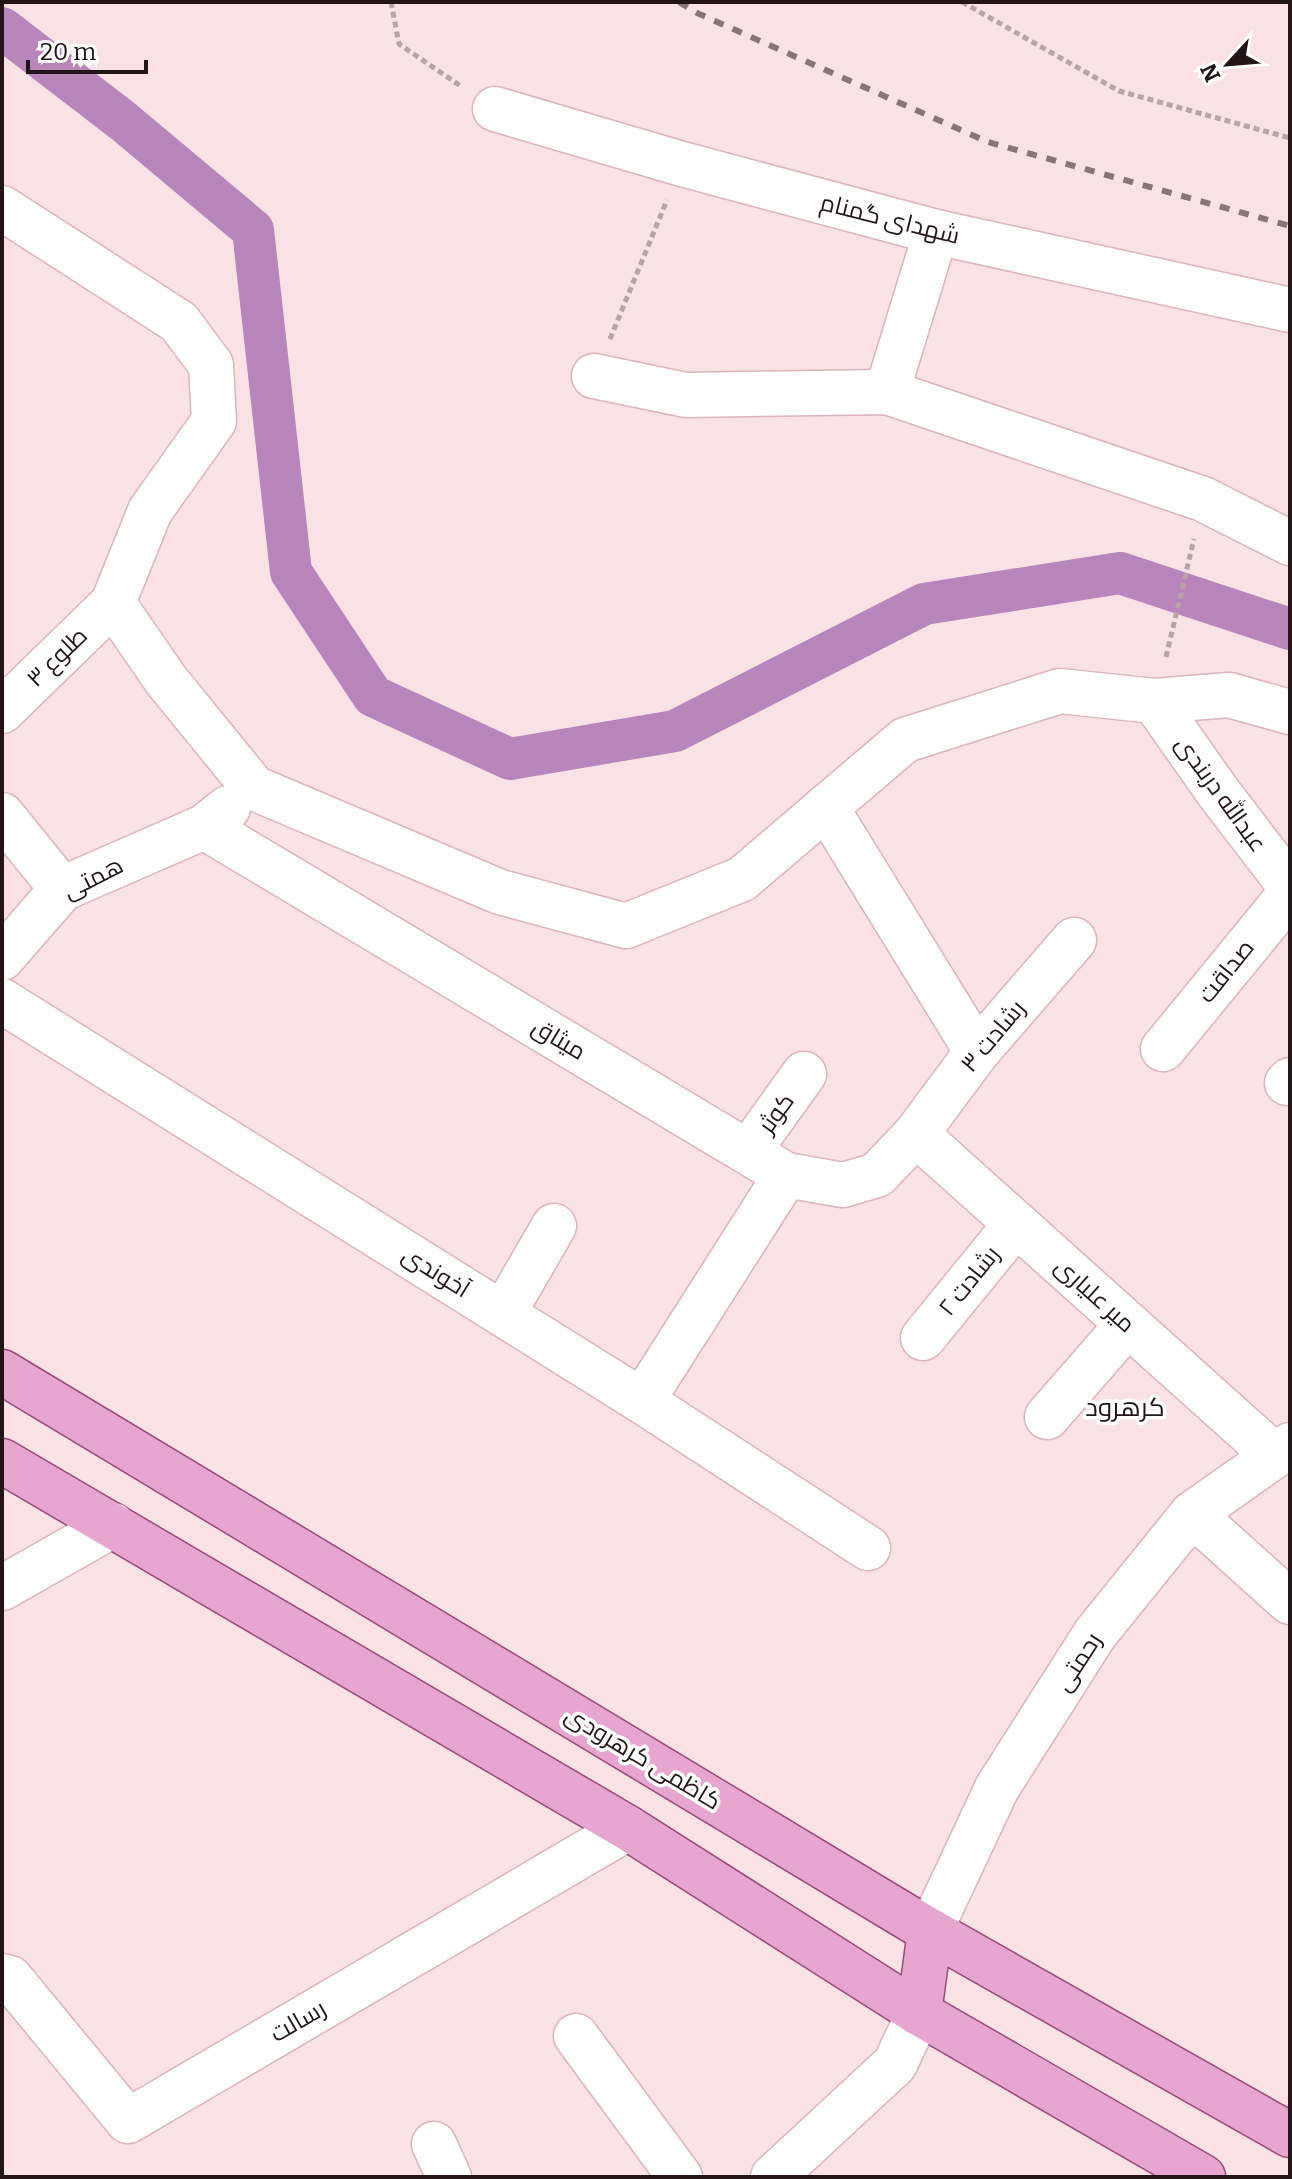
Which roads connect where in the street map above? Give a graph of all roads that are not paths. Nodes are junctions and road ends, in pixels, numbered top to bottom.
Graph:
1 (495, 109) road end
2 (3, 211) edge
3 (936, 232) junction
4 (1290, 310) edge
5 (594, 376) road end
6 (887, 392) junction
7 (1290, 543) edge
8 (113, 603) junction
9 (1154, 701) junction
10 (2, 711) edge
11 (1290, 712) edge
12 (254, 788) junction
13 (826, 807) junction
14 (2, 815) edge
15 (204, 827) junction
16 (1290, 886) edge
17 (62, 889) junction
18 (1290, 894) edge
19 (1074, 940) dead end
20 (2, 958) edge
21 (2, 1001) edge
22 (1163, 1049) dead end
23 (977, 1052) junction
24 (804, 1074) dead end
25 (916, 1134) junction
26 (748, 1152) junction
27 (786, 1175) junction
28 (1016, 1224) junction
29 (554, 1226) dead end
30 (503, 1314) junction
31 (1128, 1324) junction
32 (923, 1338) dead end
33 (2, 1372) edge
34 (642, 1401) junction
35 (1047, 1417) dead end
36 (1282, 1450) edge
37 (2, 1461) edge
38 (1192, 1514) junction
39 (113, 1525) junction
40 (868, 1548) dead end
41 (2, 1588) edge
42 (1290, 1602) edge
43 (628, 1828) junction
44 (930, 1931) junction
45 (6, 1977) edge
46 (919, 2013) junction
47 (576, 2036) dead end
48 (1290, 2135) edge
49 (680, 2177) edge
50 (773, 2177) edge
51 (1203, 2177) edge

1 - 3 street, شهدای گمنام
2 - 8 street
3 - 4 street, شهدای گمنام
3 - 6 street
5 - 6 street
6 - 7 street
8 - 10 street, طلوع ۳
8 - 12 street
9 - 11 street
9 - 13 street
9 - 16 street, عبدالله دربندی
12 - 13 street
12 - 15 street, همتی
13 - 23 street
14 - 17 street
15 - 17 street, همتی
15 - 26 street, میثاق
17 - 20 street, همتی
18 - 22 street, صداقت
19 - 23 street, رشادت ۳
21 - 30 street, آخوندی
23 - 25 street, رشادت ۳
24 - 26 street, کوثر
25 - 27 street, میثاق
25 - 28 street, میر علیاری
26 - 27 street, میثاق
27 - 34 street
28 - 31 street, میر علیاری
28 - 32 street, رشادت ۲
29 - 30 street
30 - 34 street, آخوندی
31 - 35 street
31 - 36 street, میر علیاری
33 - 44 main road, کاظمی کرهرودی
34 - 40 street, آخوندی
36 - 38 street, رحمتی
37 - 39 main road
38 - 42 street
38 - 44 street, رحمتی
39 - 41 street
39 - 43 main road
43 - 45 street, رسالت
43 - 46 main road
44 - 46 main road
44 - 48 main road, کاظمی کرهرودی
46 - 50 street
46 - 51 main road
47 - 49 street

